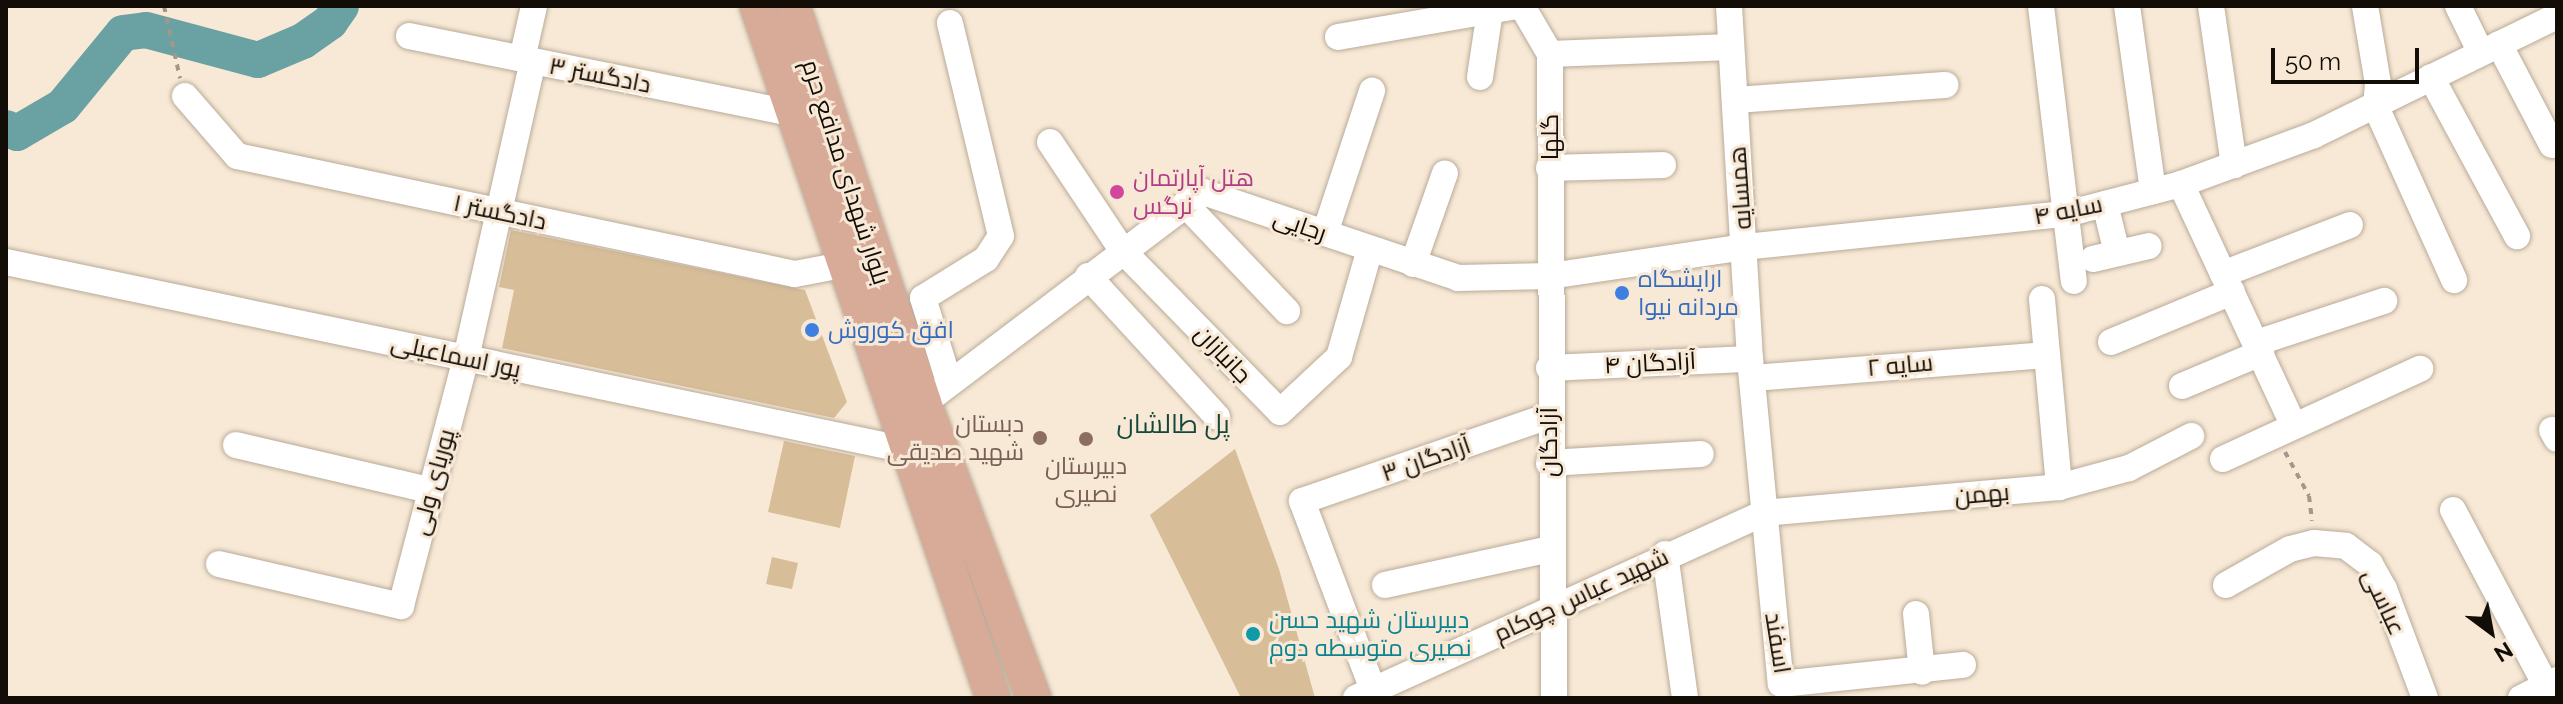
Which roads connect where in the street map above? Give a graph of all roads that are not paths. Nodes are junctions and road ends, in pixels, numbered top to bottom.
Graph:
1 (534, 6) edge
2 (757, 6) edge
3 (793, 6) edge
4 (1519, 6) edge
5 (1729, 6) edge
6 (2041, 6) edge
7 (2127, 6) edge
8 (2211, 6) edge
9 (2365, 6) edge
10 (2458, 6) edge
11 (1490, 11) junction
12 (2557, 16) edge
13 (950, 23) dead end
14 (409, 36) dead end
15 (1338, 37) dead end
16 (1731, 47) junction
17 (2490, 49) junction
18 (1550, 54) junction
19 (528, 60) junction
20 (1480, 77) dead end
21 (2431, 77) junction
22 (1945, 85) dead end
23 (1372, 91) dead end
24 (185, 96) dead end
25 (1735, 100) junction
26 (2376, 107) junction
27 (792, 113) junction
28 (1050, 142) dead end
29 (2552, 145) dead end
30 (1663, 165) dead end
31 (2234, 165) junction
32 (1549, 168) junction
33 (1445, 173) dead end
34 (2181, 184) junction
35 (2153, 191) junction
36 (836, 196) junction
37 (1185, 204) junction
38 (2105, 204) junction
39 (501, 212) junction
40 (2066, 214) junction
41 (2350, 225) dead end
42 (1325, 233) junction
43 (2517, 236) dead end
44 (2149, 246) dead end
45 (1744, 247) junction
46 (1370, 249) junction
47 (1122, 250) junction
48 (6, 262) edge
49 (1413, 264) junction
50 (842, 265) junction
51 (1088, 276) junction
52 (1550, 276) junction
53 (2454, 280) dead end
54 (2074, 281) dead end
55 (2228, 283) junction
56 (2042, 299) dead end
57 (2384, 301) dead end
58 (1287, 311) dead end
59 (2111, 342) dead end
60 (2259, 348) junction
61 (2047, 355) junction
62 (466, 358) junction
63 (1549, 368) junction
64 (1752, 369) junction
65 (2420, 369) dead end
66 (2182, 386) dead end
67 (937, 393) junction
68 (1549, 416) junction
69 (1217, 417) dead end
70 (2285, 430) junction
71 (2191, 436) dead end
72 (236, 445) dead end
73 (907, 450) junction
74 (1701, 454) dead end
75 (2223, 459) dead end
76 (1549, 463) junction
77 (2059, 487) junction
78 (430, 490) junction
79 (2453, 510) dead end
80 (1763, 513) junction
81 (1550, 549) junction
82 (1665, 554) junction
83 (219, 564) dead end
84 (1385, 585) dead end
85 (2226, 585) dead end
86 (1554, 609) junction
87 (1916, 614) dead end
88 (1963, 665) dead end
89 (1922, 672) junction
90 (2552, 683) edge
91 (1364, 694) edge
92 (993, 698) edge
93 (1034, 698) edge
94 (1554, 698) edge
95 (1685, 698) edge
96 (2425, 698) edge
97 (2521, 698) edge

1 - 19 street, پوریای ولی
2 - 27 main road, بلوار شهدای مدافع حرم
3 - 36 main road, بلوار شهدای مدافع حرم
4 - 11 street
4 - 18 street
5 - 16 street, همسایه
6 - 40 street
7 - 35 street
8 - 31 street
9 - 26 street
10 - 17 street
11 - 15 street
11 - 20 street
12 - 17 street, سایه ۴
13 - 67 street
14 - 19 street, دادگستر ۳
16 - 18 street
16 - 25 street, همسایه
17 - 21 street, سایه ۴
17 - 29 street
18 - 32 street, گلها
19 - 27 street, دادگستر ۳
19 - 39 street, پوریای ولی
21 - 26 street, سایه ۴
21 - 43 street
22 - 25 street
23 - 42 street
24 - 39 street, دادگستر ۱
25 - 45 street, همسایه
26 - 31 street, سایه ۴
26 - 53 street
27 - 36 main road, بلوار شهدای مدافع حرم
28 - 47 street, جانبازان
30 - 32 street
31 - 34 street, سایه ۴
32 - 52 street, گلها
33 - 49 street
34 - 35 street, سایه ۴
34 - 55 street
35 - 38 street, سایه ۴
36 - 50 main road, بلوار شهدای مدافع حرم
36 - 67 main road, بلوار شهدای مدافع حرم
37 - 42 street, رجایی
37 - 47 street, رجایی
37 - 58 street
38 - 40 street, سایه ۴
38 - 44 street
39 - 50 street, دادگستر ۱
39 - 62 street, پوریای ولی
40 - 45 street, سایه ۴
40 - 54 street
41 - 55 street
42 - 46 street, رجایی
45 - 52 street, سایه ۴
45 - 64 street, همسایه
46 - 47 street, جانبازان
46 - 49 street, رجایی
47 - 51 street, رجایی
48 - 62 street, پور اسماعیلی
49 - 52 street, رجایی
50 - 73 main road, بلوار شهدای مدافع حرم
51 - 67 street, رجایی
51 - 69 street
52 - 63 street, آزادگان
55 - 59 street
55 - 60 street
56 - 61 street
57 - 60 street
60 - 66 street
60 - 70 street
61 - 64 street, سایه ۲
61 - 77 street
62 - 73 street, پور اسماعیلی
62 - 78 street, پوریای ولی
63 - 64 street, آزادگان ۴
63 - 68 street, آزادگان
64 - 80 street, همسایه
65 - 70 street
67 - 93 main road, بلوار شهدای مدافع حرم
68 - 76 street, آزادگان
68 - 91 street, آزادگان ۳
70 - 75 street
71 - 77 street, بهمن
72 - 78 street
73 - 92 main road, بلوار شهدای مدافع حرم
74 - 76 street
76 - 81 street, آزادگان
77 - 80 street, بهمن
78 - 83 street, پوریای ولی
79 - 90 street
80 - 82 street, شهید عباس چوکام
80 - 89 street, اسفند
81 - 84 street
81 - 86 street, آزادگان
82 - 86 street, شهید عباس چوکام
82 - 95 street
85 - 96 street, عباسی
86 - 91 street, شهید عباس چوکام
86 - 94 street, آزادگان
87 - 89 street
88 - 89 street, اسفند
90 - 97 street

